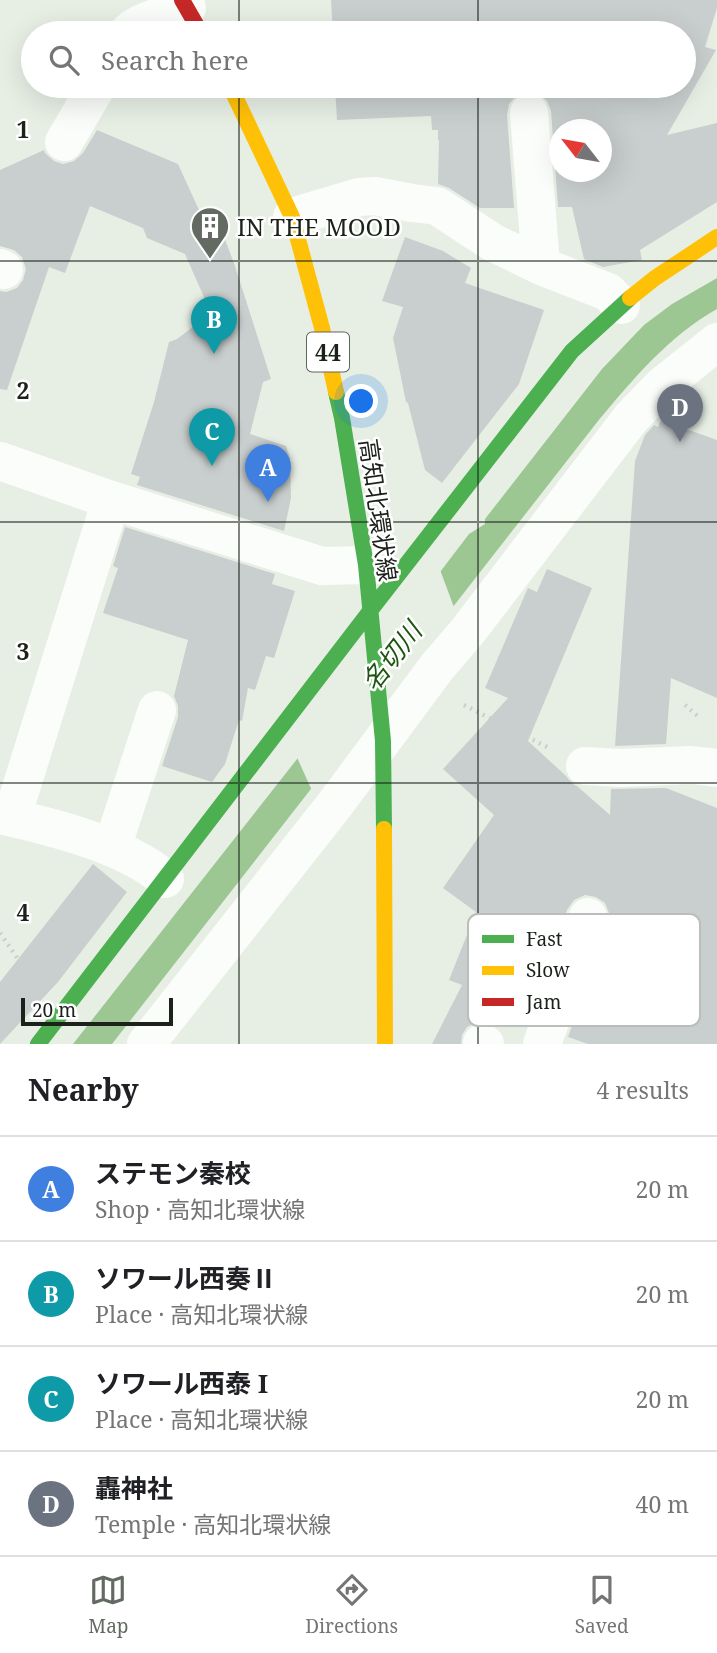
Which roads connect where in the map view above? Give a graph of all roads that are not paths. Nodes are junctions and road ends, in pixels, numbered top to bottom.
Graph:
1 (190, 14) edge
2 (152, 21) edge
3 (90, 98) edge
4 (236, 98) edge
5 (528, 113) dead end
6 (64, 142) dead end
7 (292, 217) junction
8 (717, 237) edge
9 (541, 266) junction
10 (621, 305) junction
11 (717, 342) edge
12 (0, 461) edge
13 (111, 500) junction
14 (366, 565) junction
15 (370, 611) junction
16 (157, 710) dead end
17 (382, 732) junction
18 (585, 766) road end
19 (717, 768) edge
20 (6, 816) edge
21 (112, 848) junction
22 (165, 879) junction
23 (549, 1026) edge
24 (38, 1044) edge
25 (146, 1044) edge
26 (384, 1044) edge
27 (542, 1044) edge

1 - 2 street
3 - 6 street
4 - 7 street, 高知北環状線 / 44
5 - 9 street
7 - 9 street
7 - 14 street, 高知北環状線 / 44
8 - 10 street
9 - 10 street
10 - 15 street
11 - 17 street
12 - 13 street
13 - 14 street
13 - 20 street
14 - 15 street, 高知北環状線 / 44
15 - 17 street, 高知北環状線 / 44
15 - 22 street
16 - 21 street
17 - 25 street
17 - 26 street, 高知北環状線 / 44
18 - 19 street
20 - 21 street
21 - 22 street
22 - 24 street
23 - 27 street

